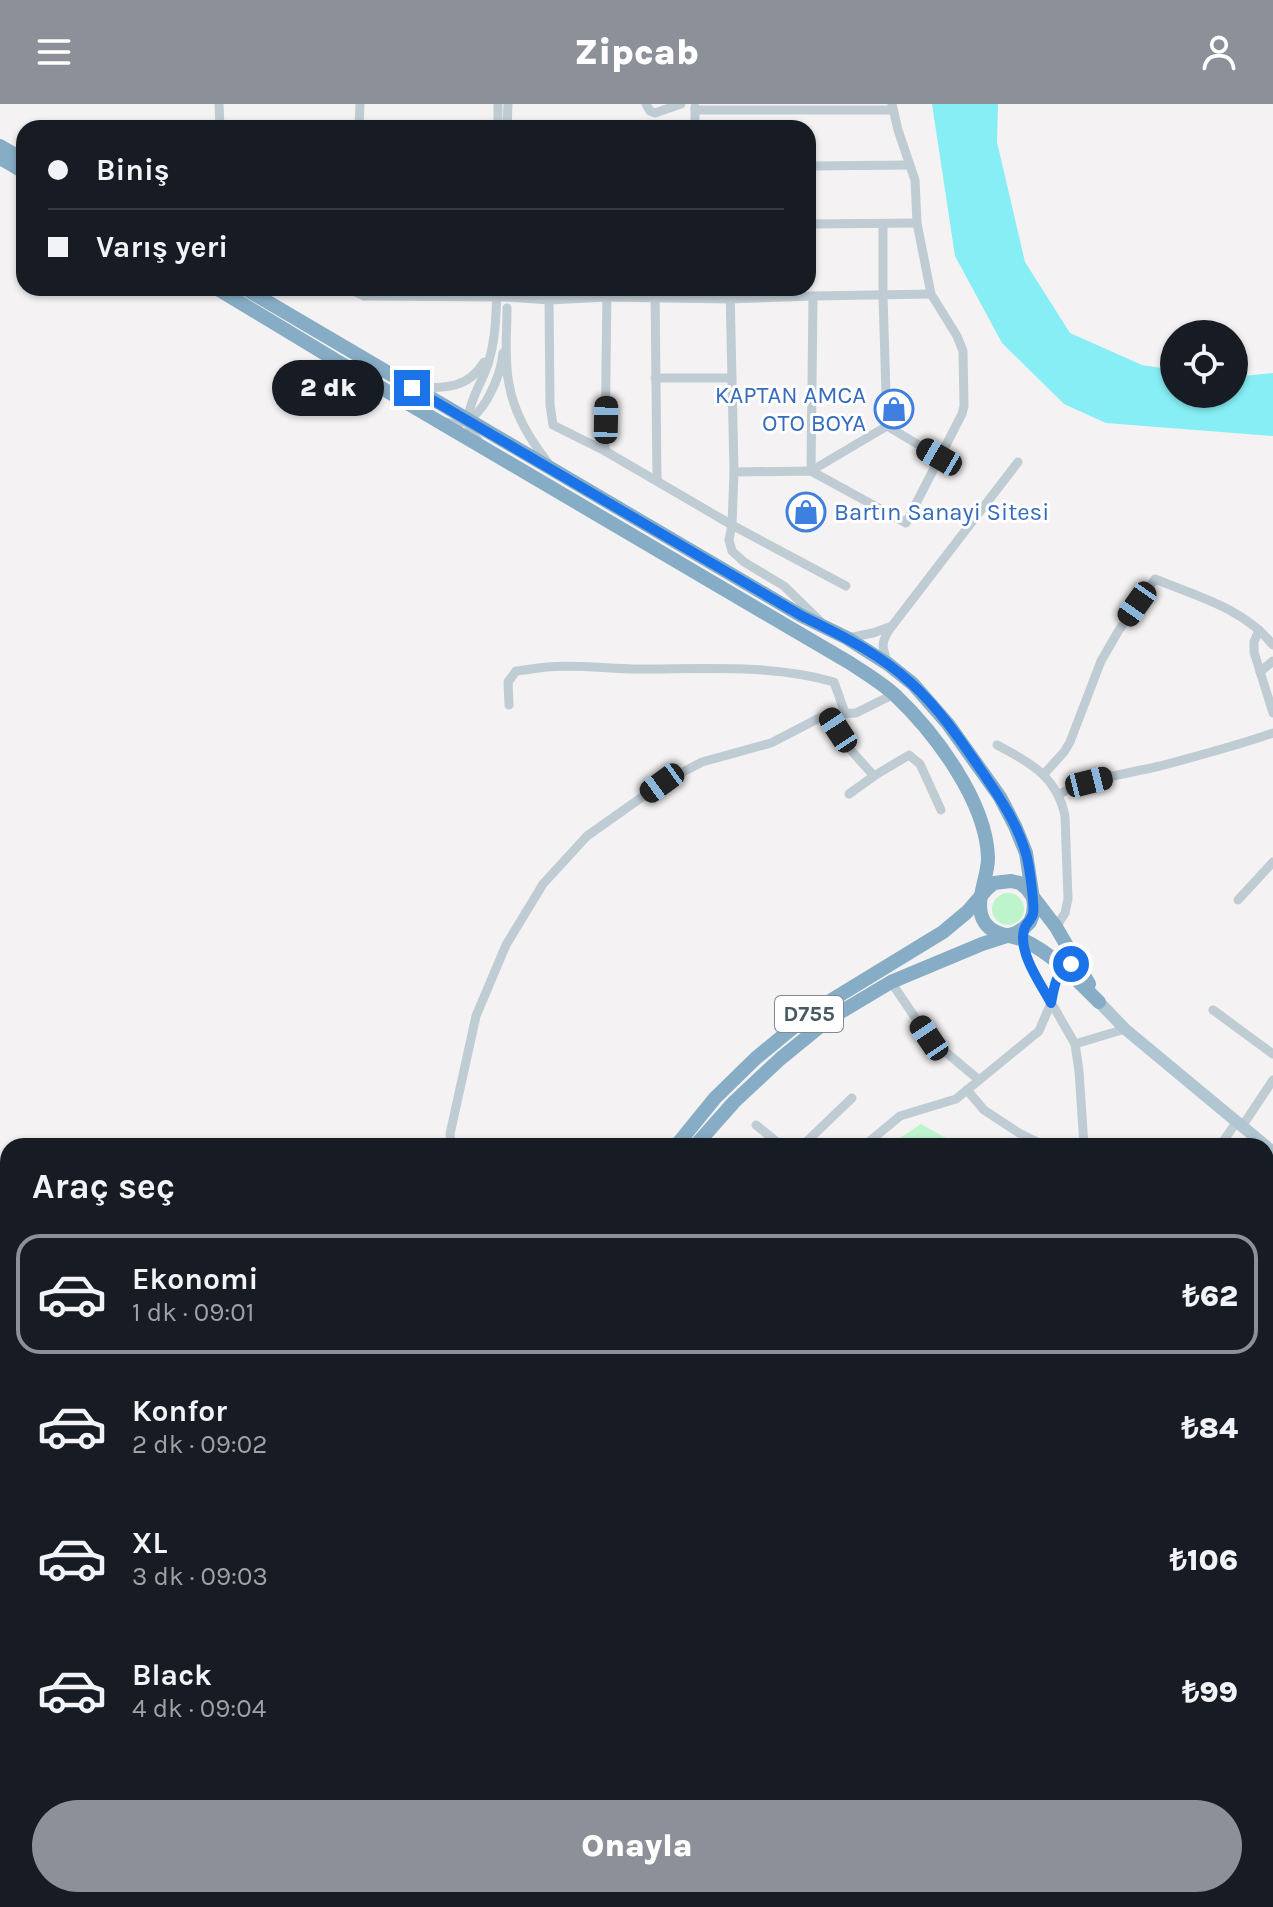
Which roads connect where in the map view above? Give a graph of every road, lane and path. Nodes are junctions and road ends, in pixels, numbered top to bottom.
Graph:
1 (646, 104) edge
2 (681, 104) edge
3 (695, 107) edge
4 (723, 107) edge
5 (892, 107) edge
6 (908, 165) junction
7 (816, 166) edge
8 (917, 223) junction
9 (816, 224) edge
10 (883, 224) junction
11 (931, 294) junction
12 (229, 296) edge
13 (257, 296) edge
14 (501, 296) edge
15 (503, 296) edge
16 (522, 296) edge
17 (573, 296) edge
18 (607, 296) edge
19 (654, 296) edge
20 (692, 296) edge
21 (813, 296) junction
22 (883, 296) junction
23 (730, 299) junction
24 (549, 300) junction
25 (507, 308) junction
26 (492, 349) junction
27 (655, 378) junction
28 (732, 378) junction
29 (412, 388) junction
30 (467, 421) junction
31 (438, 422) junction
32 (887, 426) junction
33 (487, 450) junction
34 (605, 451) junction
35 (939, 457) junction
36 (1018, 462) dead end
37 (811, 471) junction
38 (555, 472) junction
39 (734, 472) junction
40 (657, 481) junction
41 (732, 525) junction
42 (846, 586) dead end
43 (892, 626) junction
44 (828, 629) junction
45 (1259, 630) junction
46 (847, 638) junction
47 (1273, 645) edge
48 (1273, 661) edge
49 (888, 664) junction
50 (1260, 672) junction
51 (894, 694) junction
52 (509, 705) dead end
53 (845, 713) junction
54 (1273, 713) edge
55 (827, 714) junction
56 (1273, 733) edge
57 (997, 745) dead end
58 (1044, 774) junction
59 (874, 776) junction
60 (849, 794) dead end
61 (1059, 794) junction
62 (941, 810) dead end
63 (1273, 862) edge
64 (982, 896) junction
65 (1031, 896) junction
66 (1238, 900) dead end
67 (1056, 927) junction
68 (1008, 934) junction
69 (1024, 934) junction
70 (1068, 972) junction
71 (891, 982) junction
72 (1099, 1002) joint
73 (1051, 1003) junction
74 (1213, 1010) dead end
75 (1125, 1029) junction
76 (1075, 1044) junction
77 (1273, 1054) edge
78 (979, 1080) junction
79 (1273, 1080) edge
80 (967, 1090) junction
81 (852, 1098) dead end
82 (1240, 1123) junction
83 (756, 1125) dead end
84 (450, 1138) edge
85 (682, 1138) edge
86 (702, 1138) edge
87 (772, 1138) edge
88 (810, 1138) edge
89 (874, 1138) edge
90 (1029, 1138) edge
91 (1083, 1138) edge
92 (1227, 1138) edge
93 (1257, 1138) edge

1 - 2 street
3 - 4 street
4 - 5 street
5 - 6 street
6 - 7 street
6 - 8 street
8 - 10 street
8 - 11 street
9 - 10 street
10 - 22 street
11 - 22 street
11 - 35 street
12 - 31 highway
13 - 29 highway
14 - 26 street
15 - 25 street
16 - 24 street
17 - 24 street
18 - 34 street
19 - 27 street
20 - 23 street
21 - 22 street
21 - 23 street
21 - 37 street
22 - 32 street
23 - 28 street
24 - 34 street
25 - 30 street
25 - 38 street
26 - 29 street
26 - 30 street
27 - 28 street
27 - 40 street
28 - 39 street
29 - 30 highway
30 - 31 street
30 - 33 street
30 - 38 highway
31 - 33 highway
32 - 35 street
32 - 37 street
33 - 51 highway
34 - 40 street
35 - 37 street
36 - 43 street
37 - 39 street
38 - 44 highway
39 - 41 street
40 - 41 street
41 - 42 street
41 - 44 street
43 - 46 street
43 - 49 street
44 - 46 highway
45 - 47 street
45 - 50 street
45 - 58 street
46 - 49 highway
48 - 50 street
49 - 65 highway
50 - 54 street
51 - 53 street
51 - 64 highway
52 - 53 street
53 - 55 street
55 - 59 street
55 - 84 street
56 - 61 street
57 - 58 street
58 - 61 street
59 - 60 street
59 - 62 street
61 - 67 street
63 - 66 street
64 - 65 highway
64 - 68 highway
64 - 85 highway, D755
65 - 67 highway
65 - 69 highway
67 - 70 highway
68 - 69 highway
68 - 71 highway, D755
69 - 70 highway
69 - 73 street
70 - 72 highway
70 - 73 street
71 - 78 street
71 - 86 highway, D755
72 - 75 main road
73 - 76 street
73 - 78 street
74 - 77 street
75 - 76 street
75 - 82 main road
76 - 91 street
78 - 80 street
79 - 82 street
80 - 89 street
80 - 90 street
81 - 88 street
82 - 92 street
82 - 93 main road
83 - 87 street

